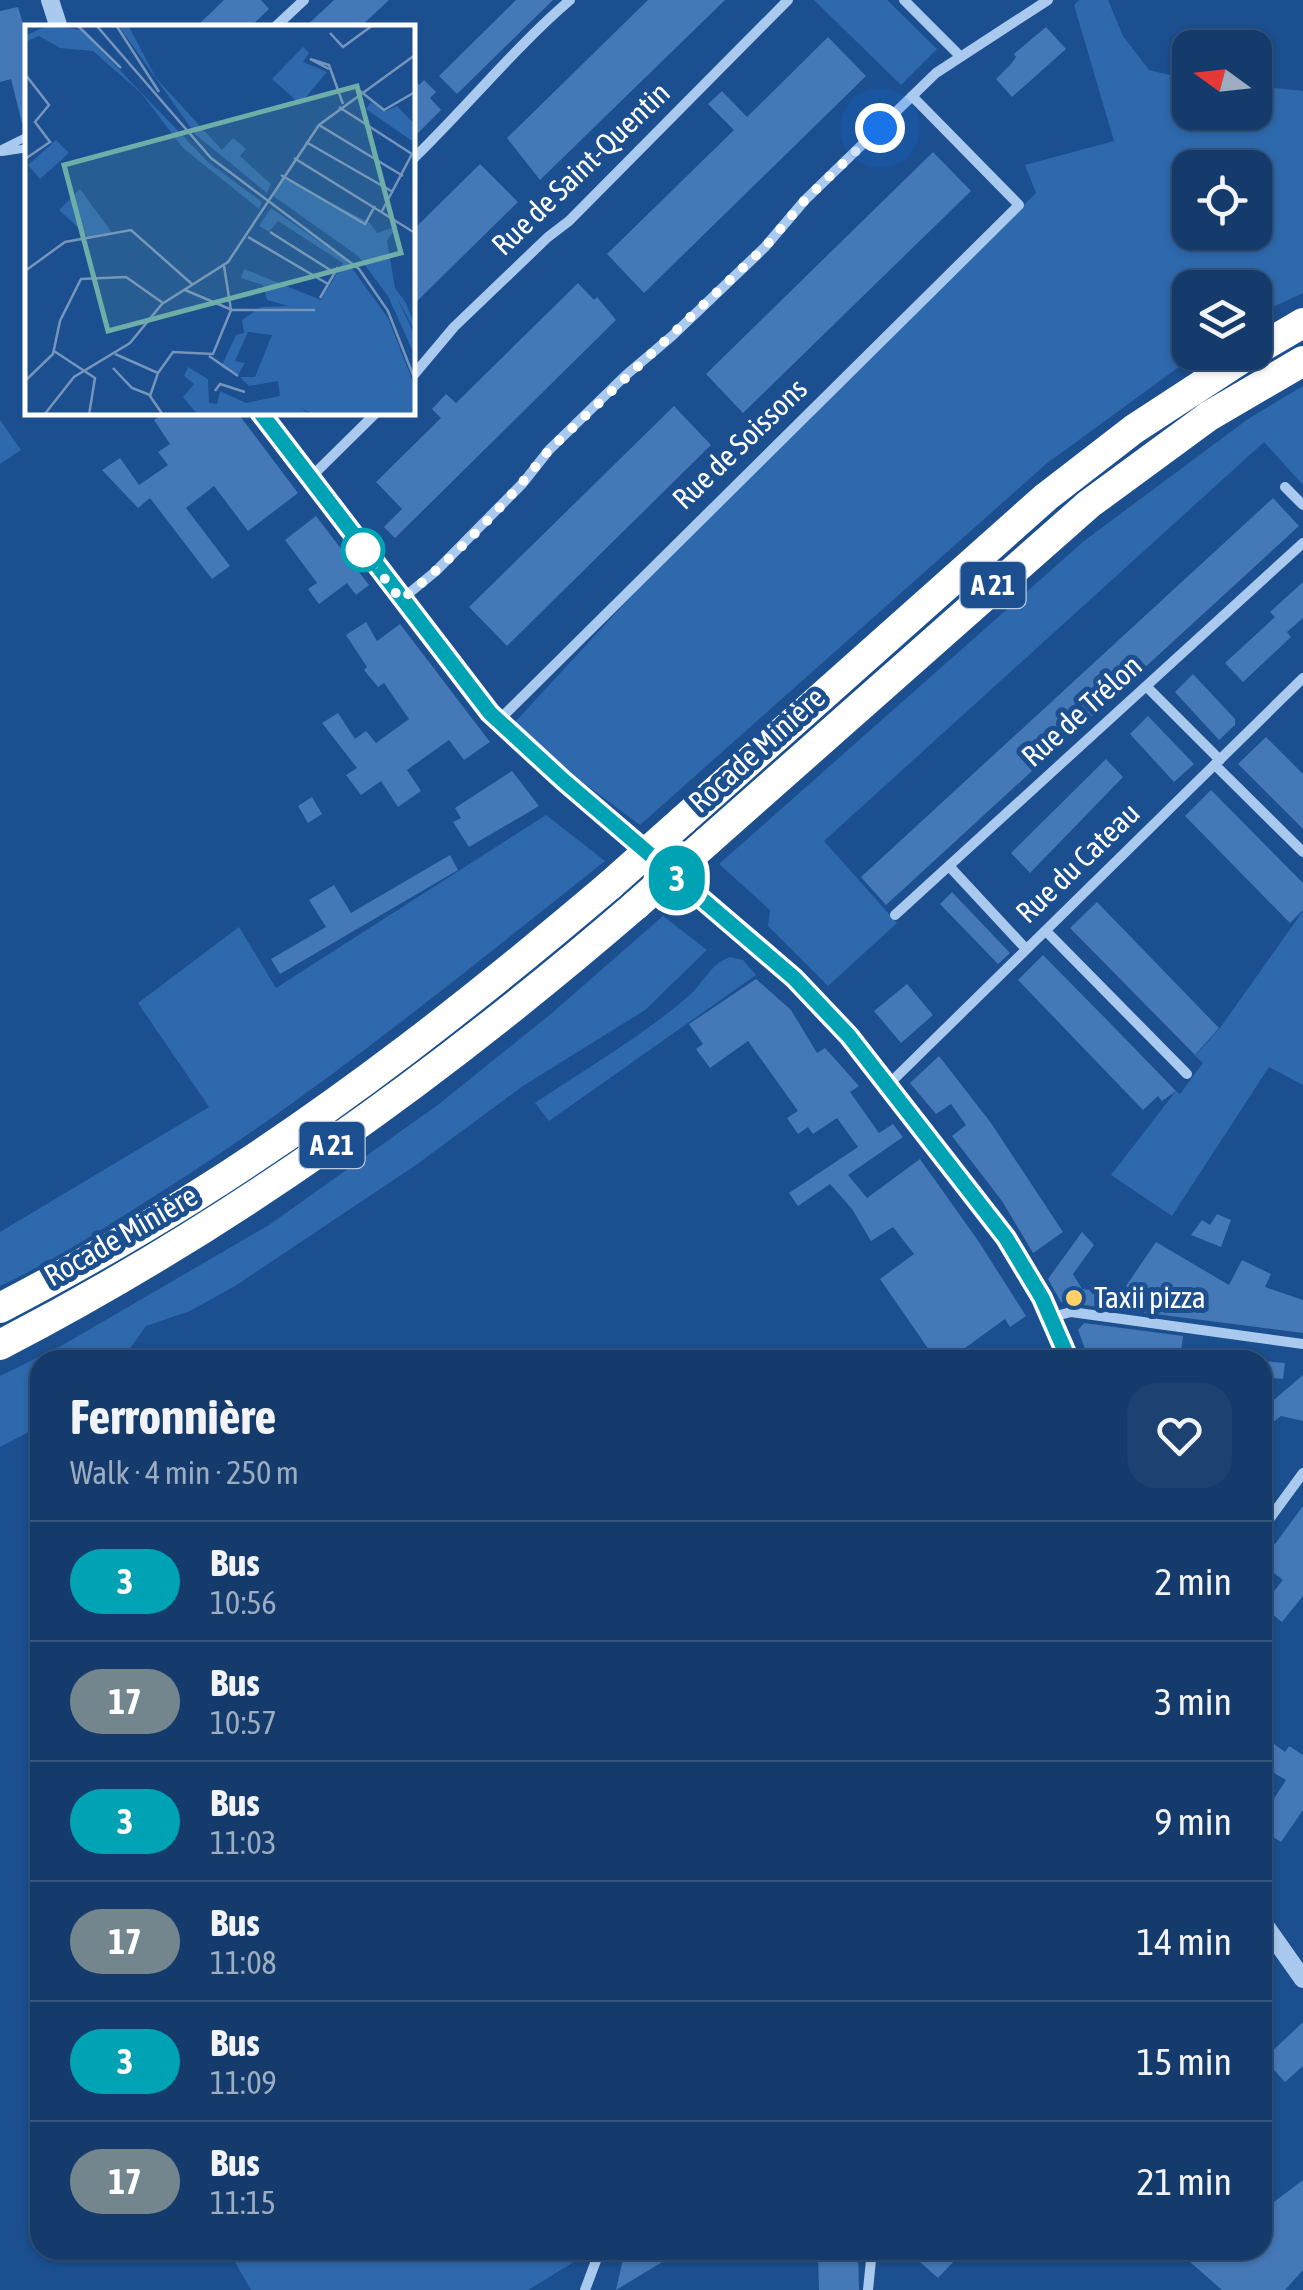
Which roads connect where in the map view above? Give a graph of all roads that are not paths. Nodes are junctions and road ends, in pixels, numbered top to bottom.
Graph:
1 (50, 0) edge
2 (304, 0) edge
3 (570, 0) edge
4 (788, 0) edge
5 (904, 0) edge
6 (1048, 0) edge
7 (58, 25) edge
8 (277, 25) edge
9 (960, 56) junction
10 (912, 96) junction
11 (25, 138) edge
12 (25, 148) edge
13 (0, 151) edge
14 (415, 157) edge
15 (1303, 324) edge
16 (1272, 342) edge
17 (1303, 360) edge
18 (1226, 370) edge
19 (415, 374) edge
20 (262, 415) edge
21 (374, 415) edge
22 (309, 479) junction
23 (1286, 487) dead end
24 (1303, 505) edge
25 (1303, 544) edge
26 (401, 600) junction
27 (1303, 678) edge
28 (1146, 686) junction
29 (498, 721) junction
30 (1217, 762) junction
31 (1303, 852) edge
32 (949, 866) junction
33 (896, 915) dead end
34 (1046, 930) junction
35 (1026, 949) junction
36 (1187, 1074) dead end
37 (889, 1084) junction
38 (0, 1308) edge
39 (1052, 1317) junction
40 (1303, 1344) edge
41 (0, 1345) edge
42 (1065, 1350) edge
43 (1303, 1473) edge
44 (1272, 1515) edge
45 (1272, 1935) edge
46 (1303, 1978) edge
47 (596, 2260) edge
48 (871, 2260) edge
49 (586, 2290) edge
50 (868, 2290) edge

1 - 7 street
2 - 8 street
3 - 14 street
4 - 19 street, Rue de Saint-Quentin
5 - 9 street
6 - 9 street
9 - 10 street
10 - 26 street
10 - 29 street, Rue de Soissons
11 - 13 lane
12 - 13 lane
15 - 16 highway, Rocade Minière / A 21
17 - 41 highway, Rocade Minière / A 21, bridge
18 - 38 highway, Rocade Minière / A 21, bridge
20 - 22 street
21 - 22 street
22 - 26 street
23 - 24 street
25 - 28 street, Rue de Trélon
26 - 29 street
27 - 30 street, Rue du Cateau
28 - 30 street
28 - 32 street, Rue de Trélon
29 - 37 street
30 - 31 street
30 - 34 street, Rue du Cateau
32 - 33 street, Rue de Trélon
32 - 35 street
34 - 35 street, Rue du Cateau
34 - 36 street
35 - 37 street, Rue du Cateau
37 - 39 street
39 - 40 street
39 - 42 street
43 - 44 street
45 - 46 street
47 - 49 street
48 - 50 street

